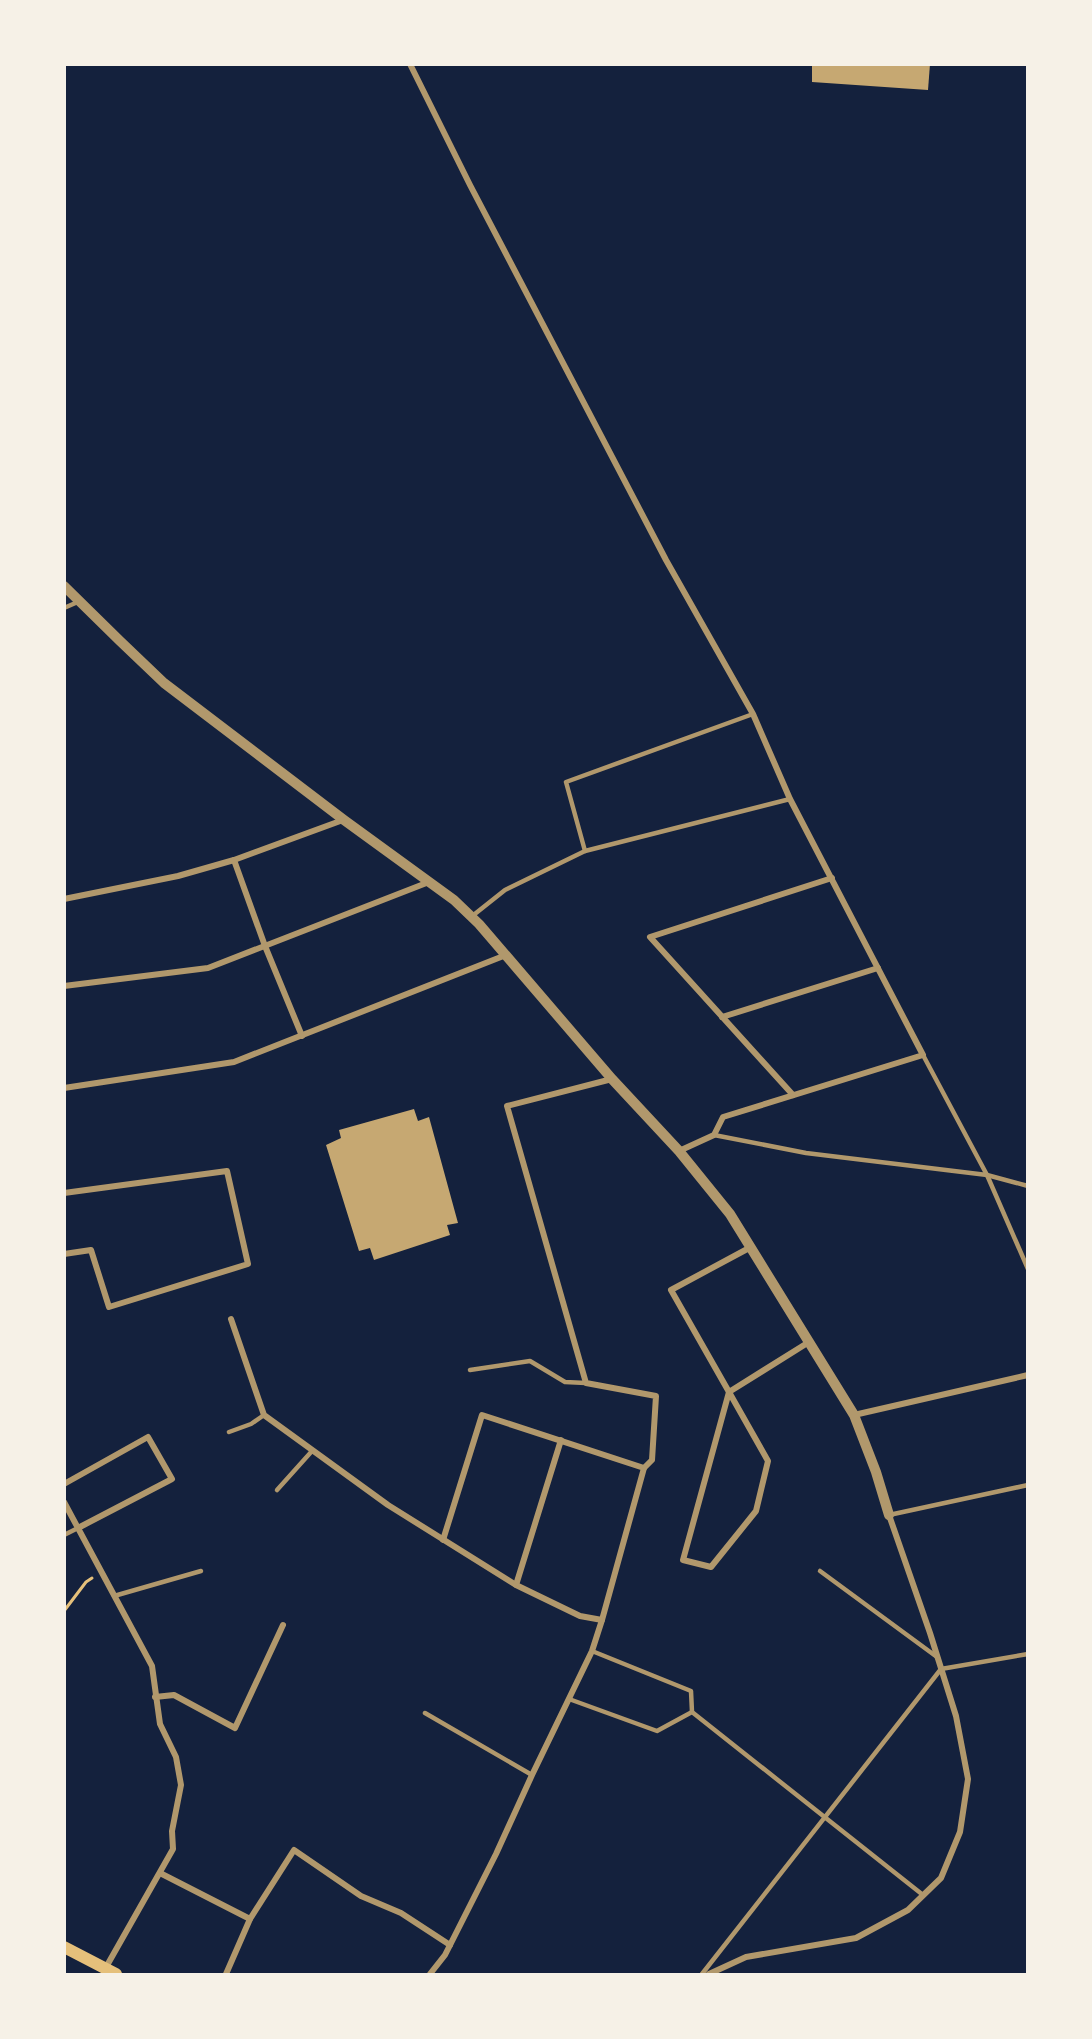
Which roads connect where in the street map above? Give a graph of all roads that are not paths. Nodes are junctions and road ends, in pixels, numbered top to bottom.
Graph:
1 (410, 64) edge
2 (64, 586) edge
3 (80, 601) junction
4 (64, 608) edge
5 (753, 714) junction
6 (790, 799) junction
7 (344, 820) junction
8 (585, 851) junction
9 (234, 860) junction
10 (832, 878) junction
11 (429, 882) junction
12 (64, 899) edge
13 (471, 917) junction
14 (266, 946) junction
15 (506, 955) junction
16 (878, 968) junction
17 (64, 986) edge
18 (722, 1017) junction
19 (302, 1035) junction
20 (923, 1055) junction
21 (612, 1079) junction
22 (64, 1088) edge
23 (793, 1095) junction
24 (714, 1135) junction
25 (679, 1151) junction
26 (987, 1175) junction
27 (1028, 1186) edge
28 (64, 1193) edge
29 (751, 1247) junction
30 (64, 1254) edge
31 (1027, 1266) edge
32 (231, 1319) dead end
33 (809, 1342) junction
34 (470, 1370) dead end
35 (1028, 1375) edge
36 (586, 1383) junction
37 (729, 1392) junction
38 (264, 1415) junction
39 (854, 1415) junction
40 (229, 1432) dead end
41 (561, 1440) junction
42 (312, 1451) junction
43 (644, 1468) junction
44 (64, 1484) edge
45 (1028, 1485) edge
46 (277, 1490) dead end
47 (64, 1502) edge
48 (889, 1515) junction
49 (78, 1528) junction
50 (64, 1535) edge
51 (443, 1540) junction
52 (201, 1571) dead end
53 (820, 1571) dead end
54 (516, 1585) junction
55 (114, 1596) junction
56 (602, 1620) junction
57 (283, 1625) dead end
58 (592, 1651) junction
59 (1028, 1654) edge
60 (937, 1657) junction
61 (941, 1669) junction
62 (155, 1697) junction
63 (569, 1699) junction
64 (692, 1712) junction
65 (425, 1713) dead end
66 (532, 1775) junction
67 (825, 1817) junction
68 (160, 1873) junction
69 (923, 1895) junction
70 (250, 1919) junction
71 (450, 1944) junction
72 (64, 1947) edge
73 (110, 1972) edge
74 (226, 1974) edge
75 (430, 1974) edge
76 (702, 1974) edge
77 (709, 1974) edge

1 - 5 street
2 - 3 street
3 - 4 lane
3 - 7 street
5 - 6 street
5 - 8 lane
6 - 8 lane
6 - 10 street
7 - 9 street
7 - 11 street
8 - 13 lane
9 - 12 street
9 - 14 street
10 - 16 street
10 - 18 street
11 - 13 street
11 - 14 street
13 - 15 street
14 - 17 street
14 - 19 street
15 - 19 street
15 - 21 street
16 - 18 street
16 - 20 street
18 - 23 street
19 - 22 street
20 - 23 street
20 - 26 lane
21 - 25 street
21 - 36 street
23 - 24 street
24 - 25 street
24 - 26 lane
25 - 29 street
26 - 27 lane
26 - 31 lane
28 - 30 street
29 - 33 street
29 - 37 street
32 - 38 street
33 - 37 street
33 - 39 street
34 - 36 lane
35 - 39 street
36 - 43 street
37 - 37 street
38 - 40 lane
38 - 42 street
39 - 48 street
41 - 43 street
41 - 51 street
41 - 54 street
42 - 46 lane
42 - 51 street
43 - 56 street
44 - 49 street
45 - 48 lane
47 - 49 street
48 - 60 street
49 - 50 lane
49 - 55 street
51 - 54 street
52 - 55 lane
53 - 60 lane
54 - 56 street
55 - 62 street
56 - 58 street
57 - 62 street
58 - 63 street
58 - 64 lane
59 - 61 lane
60 - 61 street
61 - 67 lane
61 - 69 street
62 - 68 street
63 - 64 lane
63 - 66 street
64 - 67 lane
65 - 66 lane
66 - 71 street
67 - 69 lane
67 - 76 lane
68 - 70 street
68 - 73 street
69 - 77 street
70 - 71 street
70 - 74 street
71 - 75 street
72 - 73 main road

